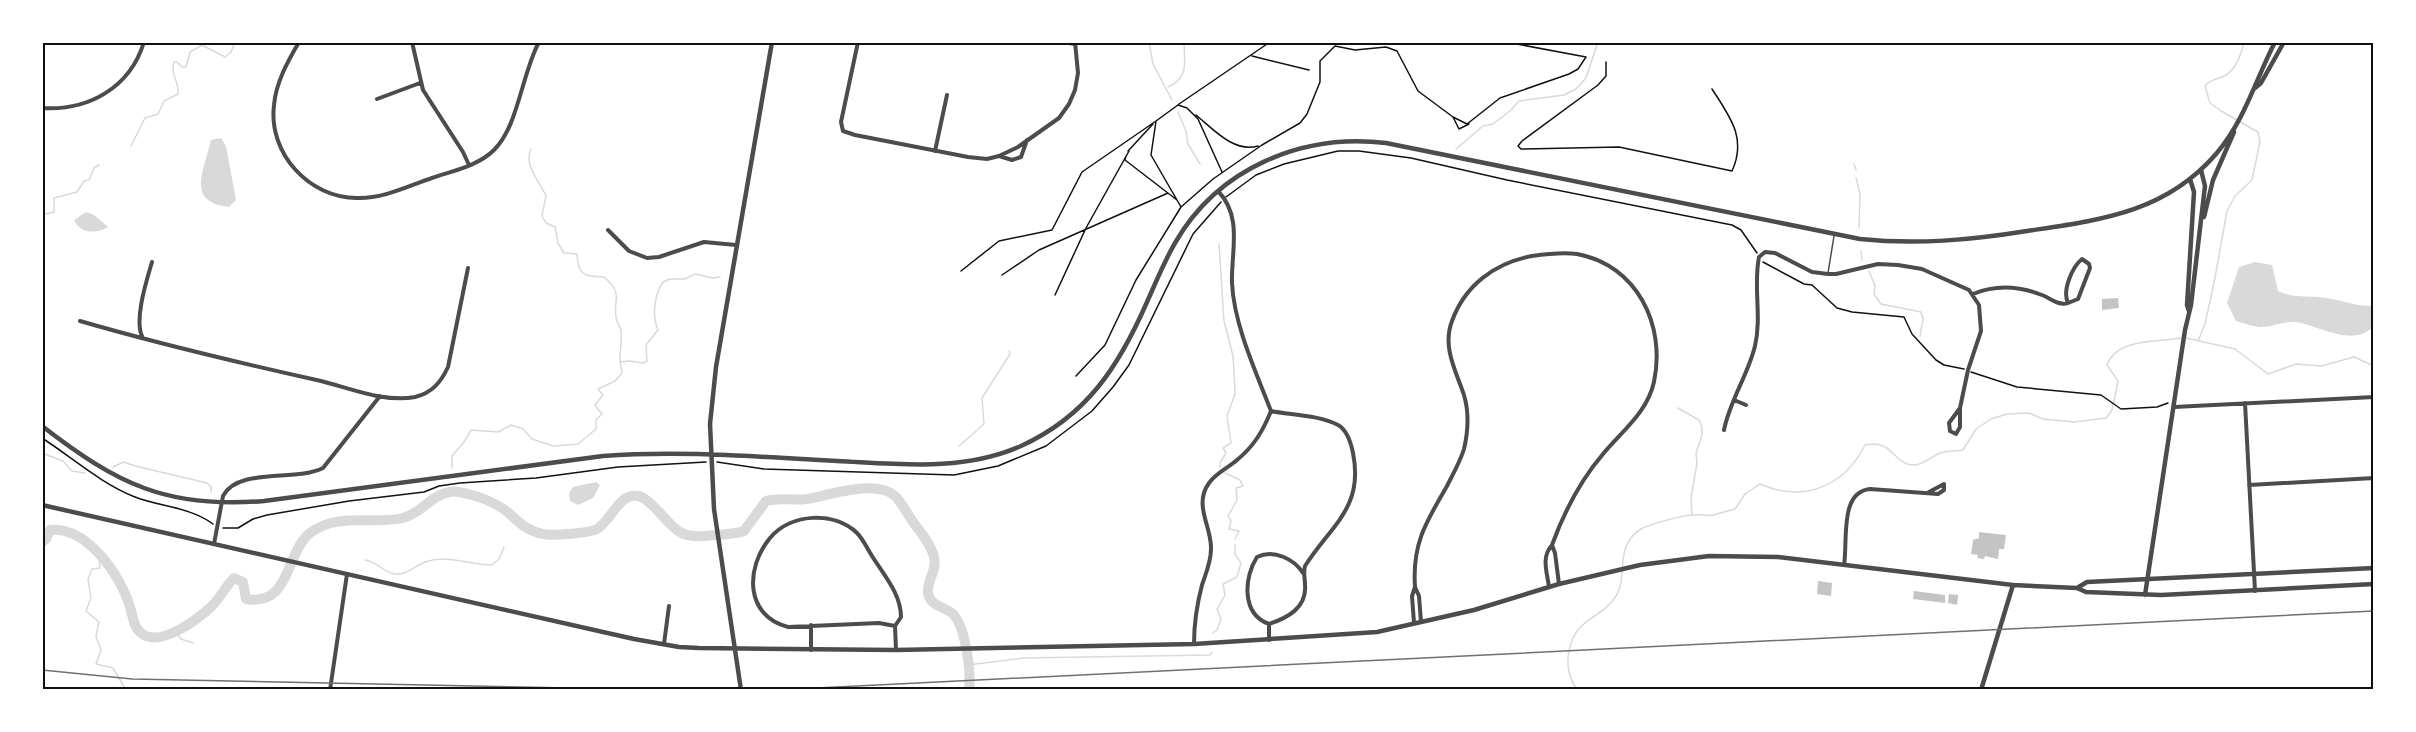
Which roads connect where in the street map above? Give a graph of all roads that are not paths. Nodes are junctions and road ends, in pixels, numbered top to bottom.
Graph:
1 (144, 42) edge
2 (299, 42) edge
3 (412, 42) edge
4 (539, 42) edge
5 (772, 42) edge
6 (858, 42) edge
7 (1063, 42) edge
8 (2275, 42) edge
9 (2284, 42) edge
10 (1075, 43) edge
11 (420, 84) junction
12 (2255, 88) junction
13 (947, 95) dead end
14 (377, 99) dead end
15 (42, 108) edge
16 (2237, 126) junction
17 (1027, 140) junction
18 (935, 151) junction
19 (999, 156) junction
20 (468, 165) junction
21 (2201, 170) junction
22 (2190, 179) junction
23 (1218, 191) junction
24 (608, 230) dead end
25 (1834, 235) junction
26 (2198, 243) junction
27 (736, 245) junction
28 (152, 262) dead end
29 (468, 267) dead end
30 (1828, 274) junction
31 (1973, 294) junction
32 (2067, 303) junction
33 (2189, 311) junction
34 (80, 321) dead end
35 (143, 338) junction
36 (380, 396) junction
37 (2374, 397) edge
38 (1734, 400) junction
39 (2245, 403) junction
40 (1746, 405) dead end
41 (2174, 407) junction
42 (1960, 408) junction
43 (1270, 411) junction
44 (42, 426) edge
45 (1724, 430) dead end
46 (2374, 478) edge
47 (2249, 485) junction
48 (1929, 492) dead end
49 (222, 503) junction
50 (42, 505) edge
51 (214, 544) junction
52 (1552, 545) junction
53 (1845, 565) junction
54 (2374, 568) edge
55 (347, 574) junction
56 (1303, 574) junction
57 (2254, 574) junction
58 (2148, 579) junction
59 (1558, 584) junction
60 (2374, 584) edge
61 (2013, 585) junction
62 (1415, 587) junction
63 (1549, 587) junction
64 (2077, 588) junction
65 (2255, 591) junction
66 (2145, 595) junction
67 (669, 606) dead end
68 (1422, 622) junction
69 (1414, 623) junction
70 (1269, 624) junction
71 (811, 625) junction
72 (895, 626) junction
73 (1269, 640) junction
74 (1194, 644) junction
75 (664, 645) junction
76 (735, 649) junction
77 (811, 650) junction
78 (896, 650) junction
79 (330, 690) edge
80 (741, 690) edge
81 (1982, 690) edge

1 - 15 street
2 - 20 street
3 - 11 street
4 - 20 street
5 - 27 street
6 - 18 street
7 - 10 street
8 - 12 street
9 - 12 street
10 - 17 street
11 - 14 street
11 - 20 street
12 - 16 street
13 - 18 street
16 - 21 street
16 - 26 street
17 - 19 street
17 - 19 street
18 - 19 street
21 - 22 street
21 - 26 street
22 - 25 street
22 - 33 street
23 - 25 street
23 - 43 street
23 - 49 street
24 - 27 street
25 - 30 lane
26 - 33 street
27 - 76 street
28 - 35 street
29 - 36 street
30 - 31 street
30 - 38 street
31 - 32 street
31 - 42 street
32 - 32 street
33 - 41 street
34 - 35 street
35 - 36 street
36 - 49 street
37 - 39 street
38 - 40 street
38 - 45 street
39 - 41 street
39 - 47 street
41 - 58 street
42 - 42 street
43 - 56 street
43 - 74 street
44 - 49 street
46 - 47 street
47 - 57 street
48 - 53 street
49 - 51 street
50 - 51 street
51 - 55 street
52 - 59 street
52 - 62 street
52 - 63 street
53 - 59 street
53 - 61 street
54 - 57 street
55 - 75 street
55 - 79 street
56 - 70 street
56 - 70 street
57 - 58 street
57 - 65 street
58 - 64 street
58 - 66 street
59 - 63 street
60 - 65 street
61 - 64 street
61 - 81 street
62 - 68 street
62 - 69 street
63 - 68 street
64 - 66 street
65 - 66 street
67 - 75 street
68 - 69 street
69 - 73 street
70 - 73 street
71 - 72 street
71 - 72 street
71 - 77 street
72 - 78 street
73 - 74 street
74 - 78 street
75 - 76 street
76 - 77 street
76 - 80 street
77 - 78 street

